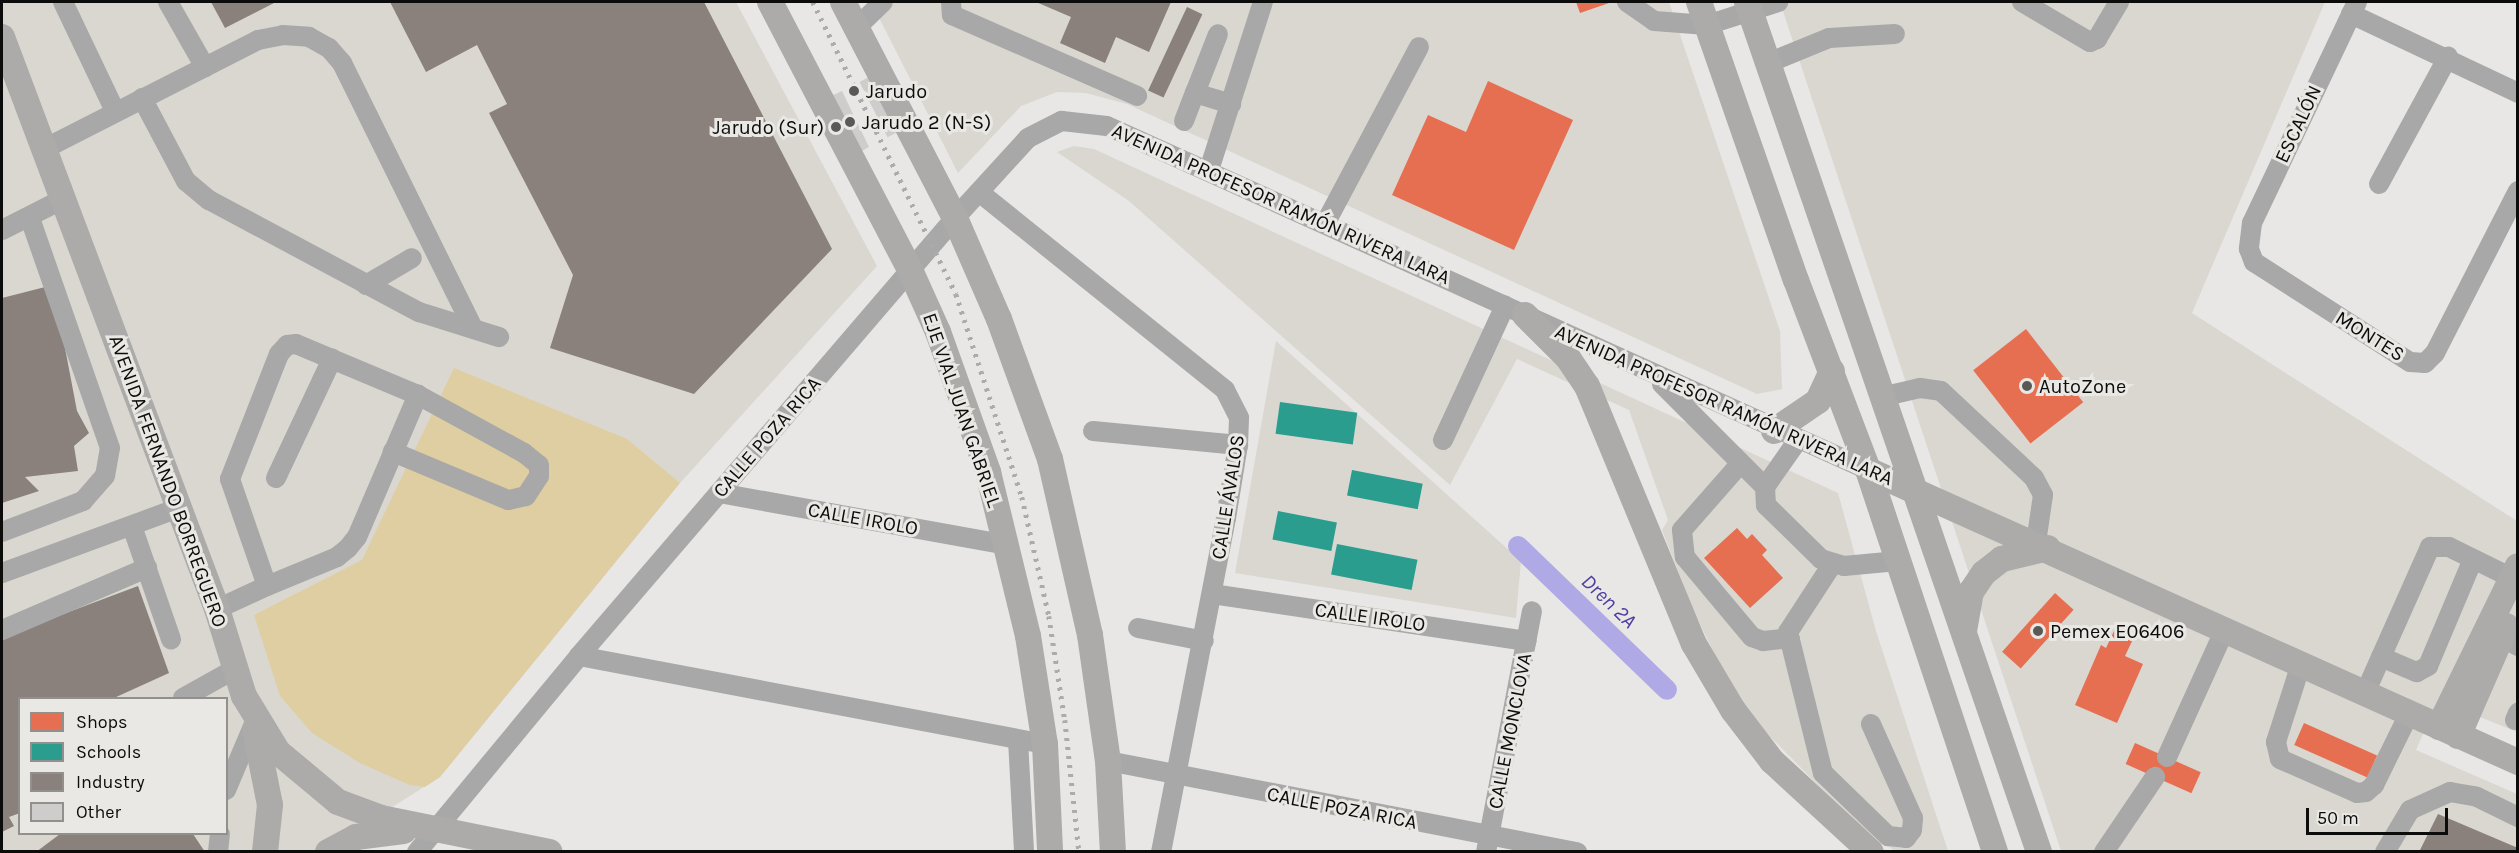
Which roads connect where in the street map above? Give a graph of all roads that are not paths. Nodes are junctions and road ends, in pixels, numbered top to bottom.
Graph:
1 (63, 2) edge
2 (168, 2) edge
3 (770, 2) edge
4 (843, 2) edge
5 (883, 2) edge
6 (951, 2) edge
7 (1263, 2) edge
8 (1627, 2) edge
9 (1699, 2) edge
10 (1778, 2) edge
11 (2022, 2) edge
12 (2118, 2) edge
13 (1748, 6) edge
14 (2354, 8) edge
15 (1707, 26) junction
16 (857, 27) junction
17 (1218, 34) dead end
18 (1895, 34) dead end
19 (2, 37) edge
20 (1419, 47) dead end
21 (2448, 57) junction
22 (1768, 63) junction
23 (204, 67) junction
24 (1195, 93) junction
25 (2517, 93) edge
26 (1137, 96) dead end
27 (142, 98) junction
28 (1231, 104) junction
29 (115, 111) junction
30 (1184, 121) dead end
31 (44, 149) junction
32 (1209, 170) junction
33 (2379, 184) dead end
34 (2517, 191) edge
35 (979, 192) junction
36 (63, 199) junction
37 (30, 218) junction
38 (955, 218) junction
39 (1326, 222) junction
40 (2, 230) edge
41 (2249, 249) joint
42 (412, 258) dead end
43 (911, 272) junction
44 (366, 285) junction
45 (1515, 310) junction
46 (473, 328) junction
47 (499, 337) dead end
48 (332, 359) junction
49 (1832, 370) junction
50 (1654, 375) junction
51 (418, 395) junction
52 (1881, 397) junction
53 (1094, 431) dead end
54 (1774, 431) junction
55 (1443, 440) dead end
56 (1798, 441) junction
57 (1238, 445) junction
58 (393, 452) junction
59 (1740, 464) junction
60 (1868, 470) junction
61 (276, 478) dead end
62 (1765, 487) junction
63 (1914, 489) junction
64 (718, 493) junction
65 (179, 508) junction
66 (132, 526) junction
67 (2, 532) edge
68 (1008, 545) junction
69 (2042, 545) junction
70 (2473, 559) junction
71 (1898, 561) junction
72 (1833, 563) junction
73 (147, 568) junction
74 (2, 573) edge
75 (2516, 582) edge
76 (267, 586) junction
77 (1212, 594) junction
78 (217, 609) junction
79 (1532, 611) dead end
80 (1138, 628) dead end
81 (2225, 629) junction
82 (2, 630) edge
83 (2502, 637) edge
84 (1790, 638) junction
85 (171, 639) dead end
86 (1964, 640) junction
87 (1204, 641) junction
88 (1527, 641) junction
89 (579, 656) junction
90 (2381, 657) junction
91 (2301, 664) junction
92 (235, 669) junction
93 (2365, 693) junction
94 (244, 696) junction
95 (186, 697) edge
96 (2409, 714) junction
97 (254, 724) junction
98 (1871, 724) dead end
99 (2448, 731) junction
100 (1018, 740) junction
101 (1045, 744) junction
102 (2167, 757) dead end
103 (1108, 762) junction
104 (2517, 762) edge
105 (1176, 775) junction
106 (2155, 777) dead end
107 (228, 785) edge
108 (2517, 817) edge
109 (437, 830) junction
110 (220, 835) edge
111 (1488, 844) edge
112 (218, 852) edge
113 (265, 852) edge
114 (328, 852) edge
115 (417, 852) edge
116 (550, 852) edge
117 (1024, 852) edge
118 (1050, 852) edge
119 (1113, 852) edge
120 (1161, 852) edge
121 (1577, 852) edge
122 (1871, 852) edge
123 (1995, 852) edge
124 (2039, 852) edge
125 (2104, 852) edge
126 (2385, 852) edge

1 - 29 street
2 - 23 street
3 - 43 main road, EJE VIAL JUAN GABRIEL
4 - 16 main road
5 - 16 street
6 - 26 street
7 - 28 street
8 - 15 street
9 - 15 main road
10 - 13 street
11 - 12 street
13 - 15 street
13 - 22 main road
14 - 21 street
14 - 41 street, ESCALÓN
15 - 49 main road
16 - 38 main road
17 - 24 street
18 - 22 street
19 - 31 main road, AVENIDA FERNANDO BORREGUERO
20 - 39 street
21 - 25 street
21 - 33 street
22 - 52 main road
23 - 27 street
23 - 46 street
24 - 28 street
24 - 30 street
27 - 29 street
27 - 44 street
28 - 32 street
29 - 31 street
31 - 36 main road, AVENIDA FERNANDO BORREGUERO
32 - 35 street, AVENIDA PROFESOR RAMÓN RIVERA LARA
32 - 39 street, AVENIDA PROFESOR RAMÓN RIVERA LARA
34 - 41 street, MONTES
35 - 38 street, AVENIDA PROFESOR RAMÓN RIVERA LARA
35 - 57 street, CALLE ÁVALOS
36 - 37 street
36 - 65 main road, AVENIDA FERNANDO BORREGUERO
37 - 40 street
37 - 67 street
38 - 43 street, CALLE POZA RICA
38 - 103 main road
39 - 45 street, AVENIDA PROFESOR RAMÓN RIVERA LARA
42 - 44 street
43 - 64 street, CALLE POZA RICA
43 - 68 main road, EJE VIAL JUAN GABRIEL
44 - 46 street
45 - 50 street, AVENIDA PROFESOR RAMÓN RIVERA LARA
45 - 55 street
45 - 122 main road
46 - 47 street
48 - 51 street
48 - 61 street
48 - 76 street
49 - 54 main road
49 - 60 main road
50 - 54 street, AVENIDA PROFESOR RAMÓN RIVERA LARA
50 - 59 street
51 - 58 street
51 - 58 street
52 - 63 main road
52 - 69 street
53 - 57 street
54 - 56 street, AVENIDA PROFESOR RAMÓN RIVERA LARA
56 - 60 street, AVENIDA PROFESOR RAMÓN RIVERA LARA
56 - 62 street
57 - 77 street, CALLE ÁVALOS
58 - 76 street
59 - 62 street
59 - 84 street
60 - 63 main road, AVENIDA PROFESOR RAMÓN RIVERA LARA
60 - 71 main road
62 - 72 street
63 - 69 main road, AVENIDA PROFESOR RAMÓN RIVERA LARA
63 - 86 main road
64 - 68 street, CALLE IROLO
64 - 89 street, CALLE POZA RICA
65 - 66 street
65 - 78 main road, AVENIDA FERNANDO BORREGUERO
66 - 73 street
66 - 74 street
68 - 101 main road, EJE VIAL JUAN GABRIEL
69 - 81 main road, AVENIDA PROFESOR RAMÓN RIVERA LARA
69 - 86 main road
70 - 75 street
70 - 90 street
70 - 90 street
71 - 72 street
71 - 123 main road
72 - 84 street
73 - 82 street
73 - 85 street
75 - 83 main road
76 - 78 street
77 - 87 street, CALLE ÁVALOS
77 - 88 street, CALLE IROLO
78 - 92 main road, AVENIDA FERNANDO BORREGUERO
79 - 88 street, CALLE MONCLOVA
80 - 87 street
81 - 91 main road, AVENIDA PROFESOR RAMÓN RIVERA LARA
81 - 102 street
83 - 99 main road
84 - 98 street
86 - 124 main road
87 - 105 street, CALLE ÁVALOS
88 - 111 street, CALLE MONCLOVA
89 - 100 street
89 - 109 street, CALLE POZA RICA
90 - 93 street
91 - 93 main road, AVENIDA PROFESOR RAMÓN RIVERA LARA
91 - 96 street
92 - 94 main road, AVENIDA FERNANDO BORREGUERO
92 - 95 street
93 - 96 main road, AVENIDA PROFESOR RAMÓN RIVERA LARA
94 - 97 main road
94 - 109 main road, AVENIDA FERNANDO BORREGUERO
96 - 99 main road, AVENIDA PROFESOR RAMÓN RIVERA LARA
97 - 107 street
97 - 113 main road
99 - 104 main road, AVENIDA PROFESOR RAMÓN RIVERA LARA
100 - 101 street
100 - 117 street
101 - 118 main road, EJE VIAL JUAN GABRIEL
103 - 105 street, CALLE POZA RICA
103 - 119 main road
105 - 111 street, CALLE POZA RICA
105 - 120 street, CALLE ÁVALOS
106 - 125 street
108 - 126 street
109 - 114 main road
109 - 115 street, CALLE POZA RICA
109 - 116 main road
110 - 112 street
111 - 121 street, CALLE POZA RICA

